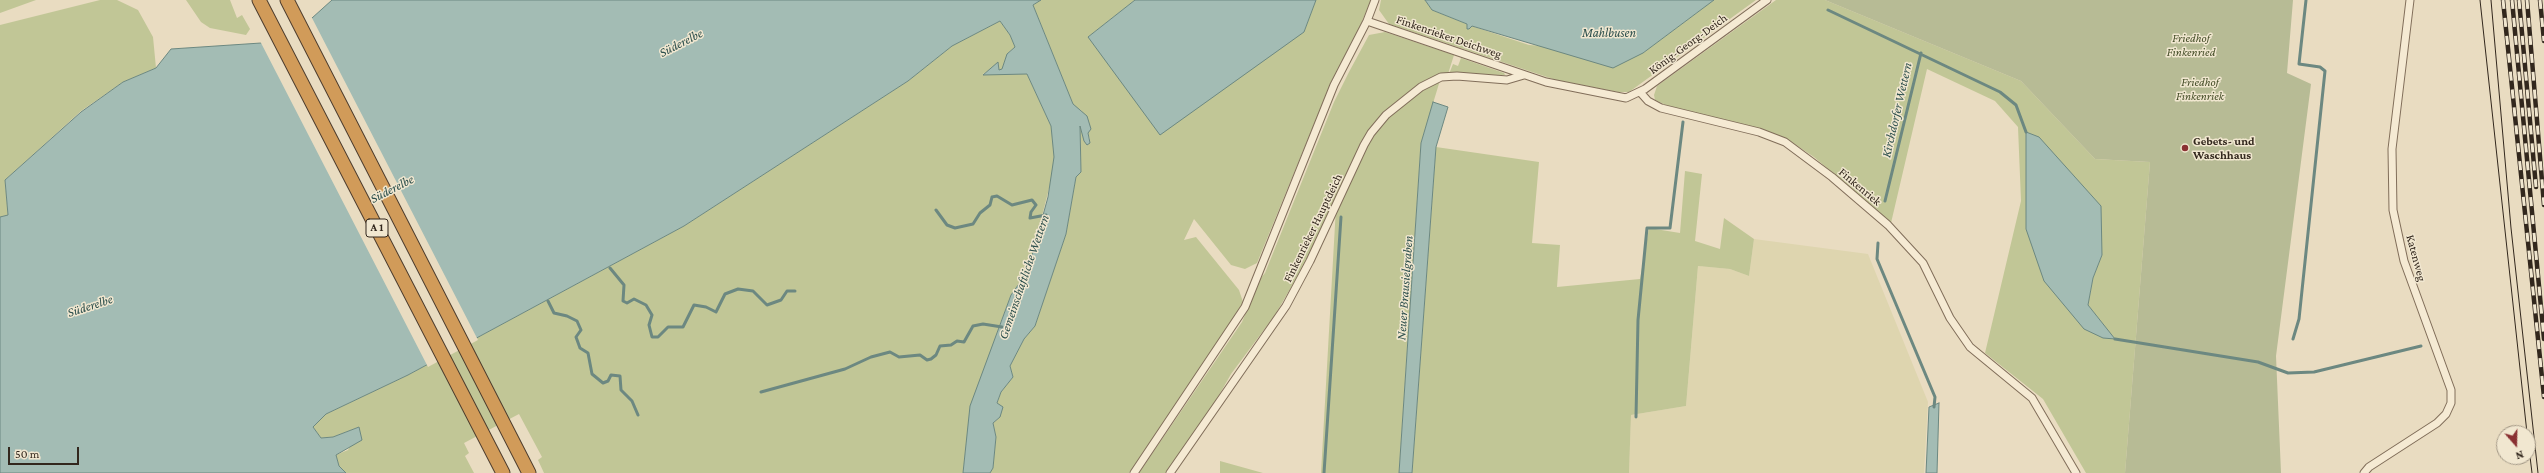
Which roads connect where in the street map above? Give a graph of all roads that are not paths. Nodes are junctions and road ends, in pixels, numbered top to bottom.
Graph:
1 (259, 0) edge
2 (1375, 0) edge
3 (1767, 0) edge
4 (2410, 0) edge
5 (289, 5) edge
6 (1368, 21) junction
7 (1524, 75) junction
8 (1640, 92) junction
9 (503, 473) edge
10 (529, 473) edge
11 (1134, 473) edge
12 (1170, 473) edge
13 (2076, 473) edge
14 (2364, 473) edge

1 - 9 highway, A 1
2 - 6 street
3 - 8 street, König-Georg-Deich
4 - 14 street, Katenweg
5 - 10 highway, A 1
6 - 7 street, Finkenrieker Deichweg
6 - 11 street
7 - 8 street
7 - 12 street, Finkenrieker Hauptdeich
8 - 13 street, Finkenriek

